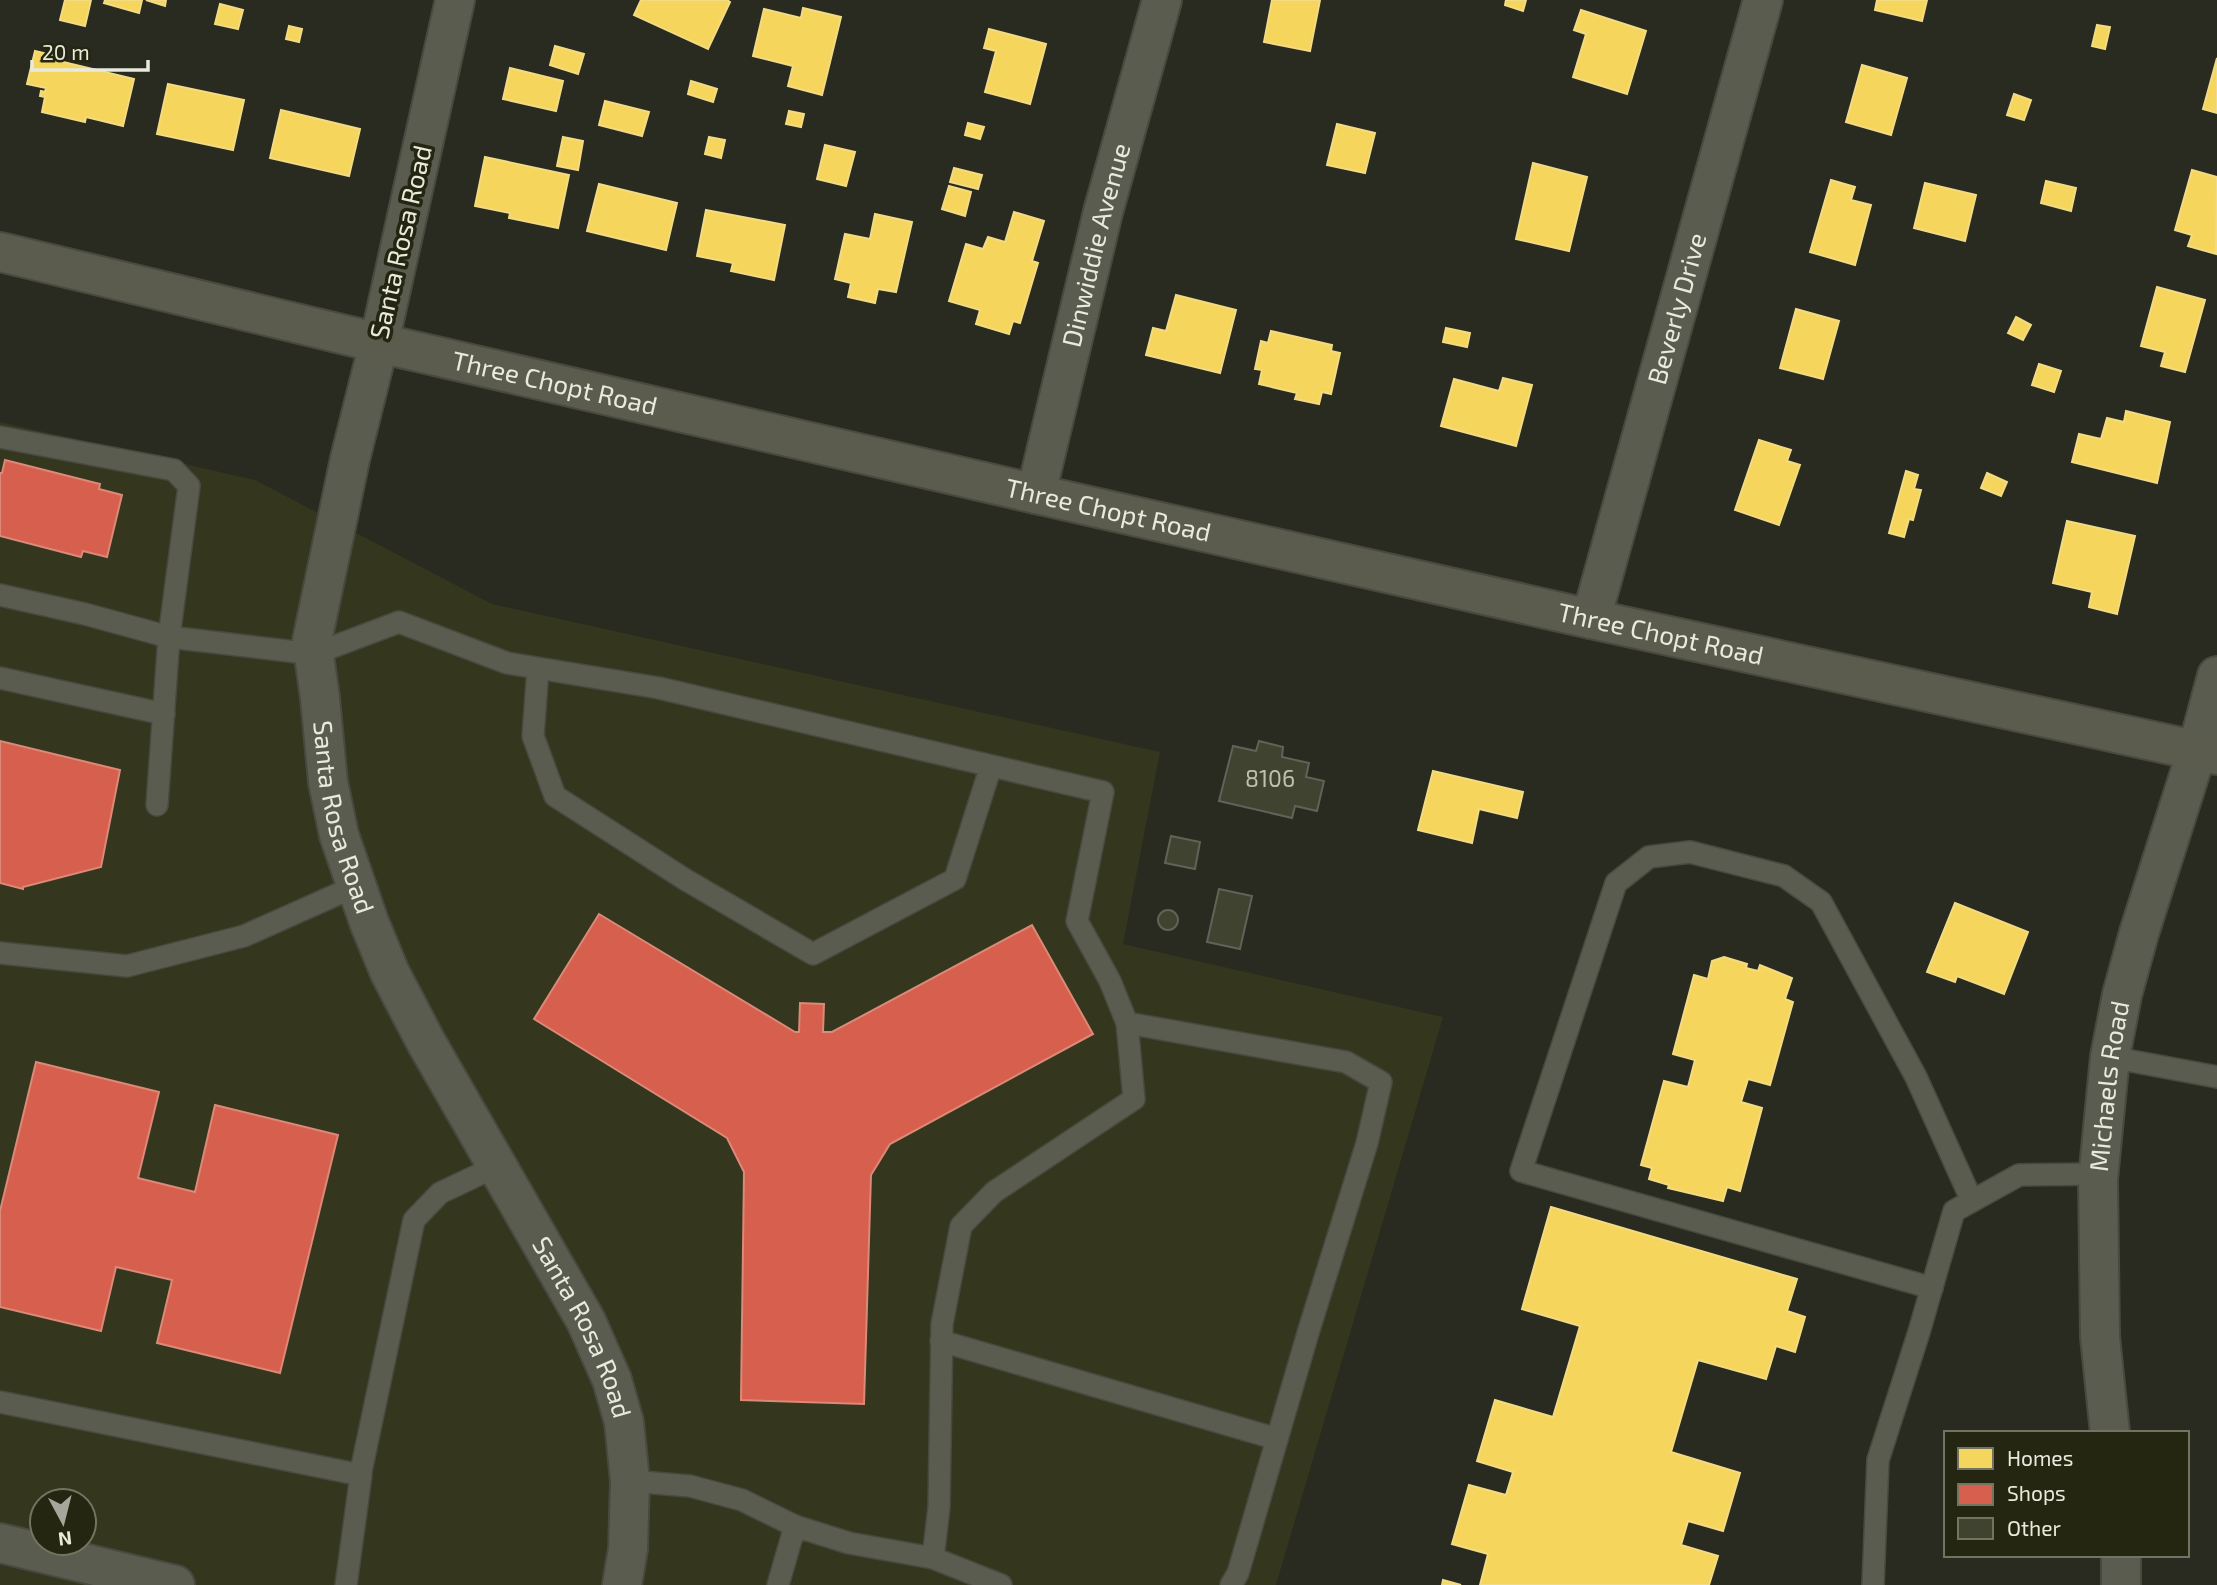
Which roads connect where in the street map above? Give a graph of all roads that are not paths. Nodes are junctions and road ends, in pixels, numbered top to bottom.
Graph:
1 (455, 0) edge
2 (1162, 0) edge
3 (1763, 0) edge
4 (0, 251) edge
5 (379, 343) junction
6 (0, 438) edge
7 (1036, 494) junction
8 (0, 595) edge
9 (1591, 619) junction
10 (169, 637) junction
11 (314, 654) junction
12 (538, 668) junction
13 (2217, 676) edge
14 (0, 678) edge
15 (164, 714) junction
16 (2207, 753) edge
17 (991, 766) junction
18 (157, 805) dead end
19 (356, 886) junction
20 (0, 953) edge
21 (1127, 1023) junction
22 (2110, 1056) junction
23 (2217, 1077) edge
24 (497, 1166) junction
25 (2099, 1174) junction
26 (1972, 1201) junction
27 (1932, 1288) junction
28 (941, 1341) junction
29 (0, 1402) edge
30 (2110, 1431) edge
31 (1277, 1439) junction
32 (360, 1476) junction
33 (631, 1480) junction
34 (794, 1526) junction
35 (0, 1543) edge
36 (2121, 1557) edge
37 (933, 1558) junction
38 (175, 1585) edge
39 (346, 1585) edge
40 (622, 1585) edge
41 (778, 1585) edge
42 (1001, 1585) edge
43 (1231, 1585) edge
44 (1873, 1585) edge
45 (2121, 1585) edge

1 - 5 street, Santa Rosa Road
2 - 7 street, Dinwiddie Avenue
3 - 9 street, Beverly Drive
4 - 5 main road, Three Chopt Road
5 - 7 main road, Three Chopt Road
5 - 11 street, Santa Rosa Road
6 - 10 lane
7 - 9 main road, Three Chopt Road
8 - 10 lane
9 - 16 main road, Three Chopt Road
10 - 11 lane
10 - 15 lane
11 - 12 lane
11 - 19 street, Santa Rosa Road
12 - 17 lane
12 - 17 lane
13 - 16 street, Michaels Road
14 - 15 lane
15 - 18 lane
16 - 22 street, Michaels Road
17 - 21 lane
19 - 20 lane
19 - 24 street, Santa Rosa Road
21 - 28 lane
21 - 31 lane
22 - 23 lane
22 - 25 street, Michaels Road
24 - 32 lane
24 - 33 street, Santa Rosa Road
25 - 26 lane
25 - 30 street, Michaels Road
26 - 27 lane
26 - 27 lane
27 - 44 lane
28 - 31 lane
28 - 37 lane
29 - 32 lane
31 - 43 lane
32 - 39 lane
33 - 34 lane
33 - 40 street, Santa Rosa Road
34 - 37 lane
34 - 41 lane
35 - 38 street
36 - 45 street
37 - 42 lane

